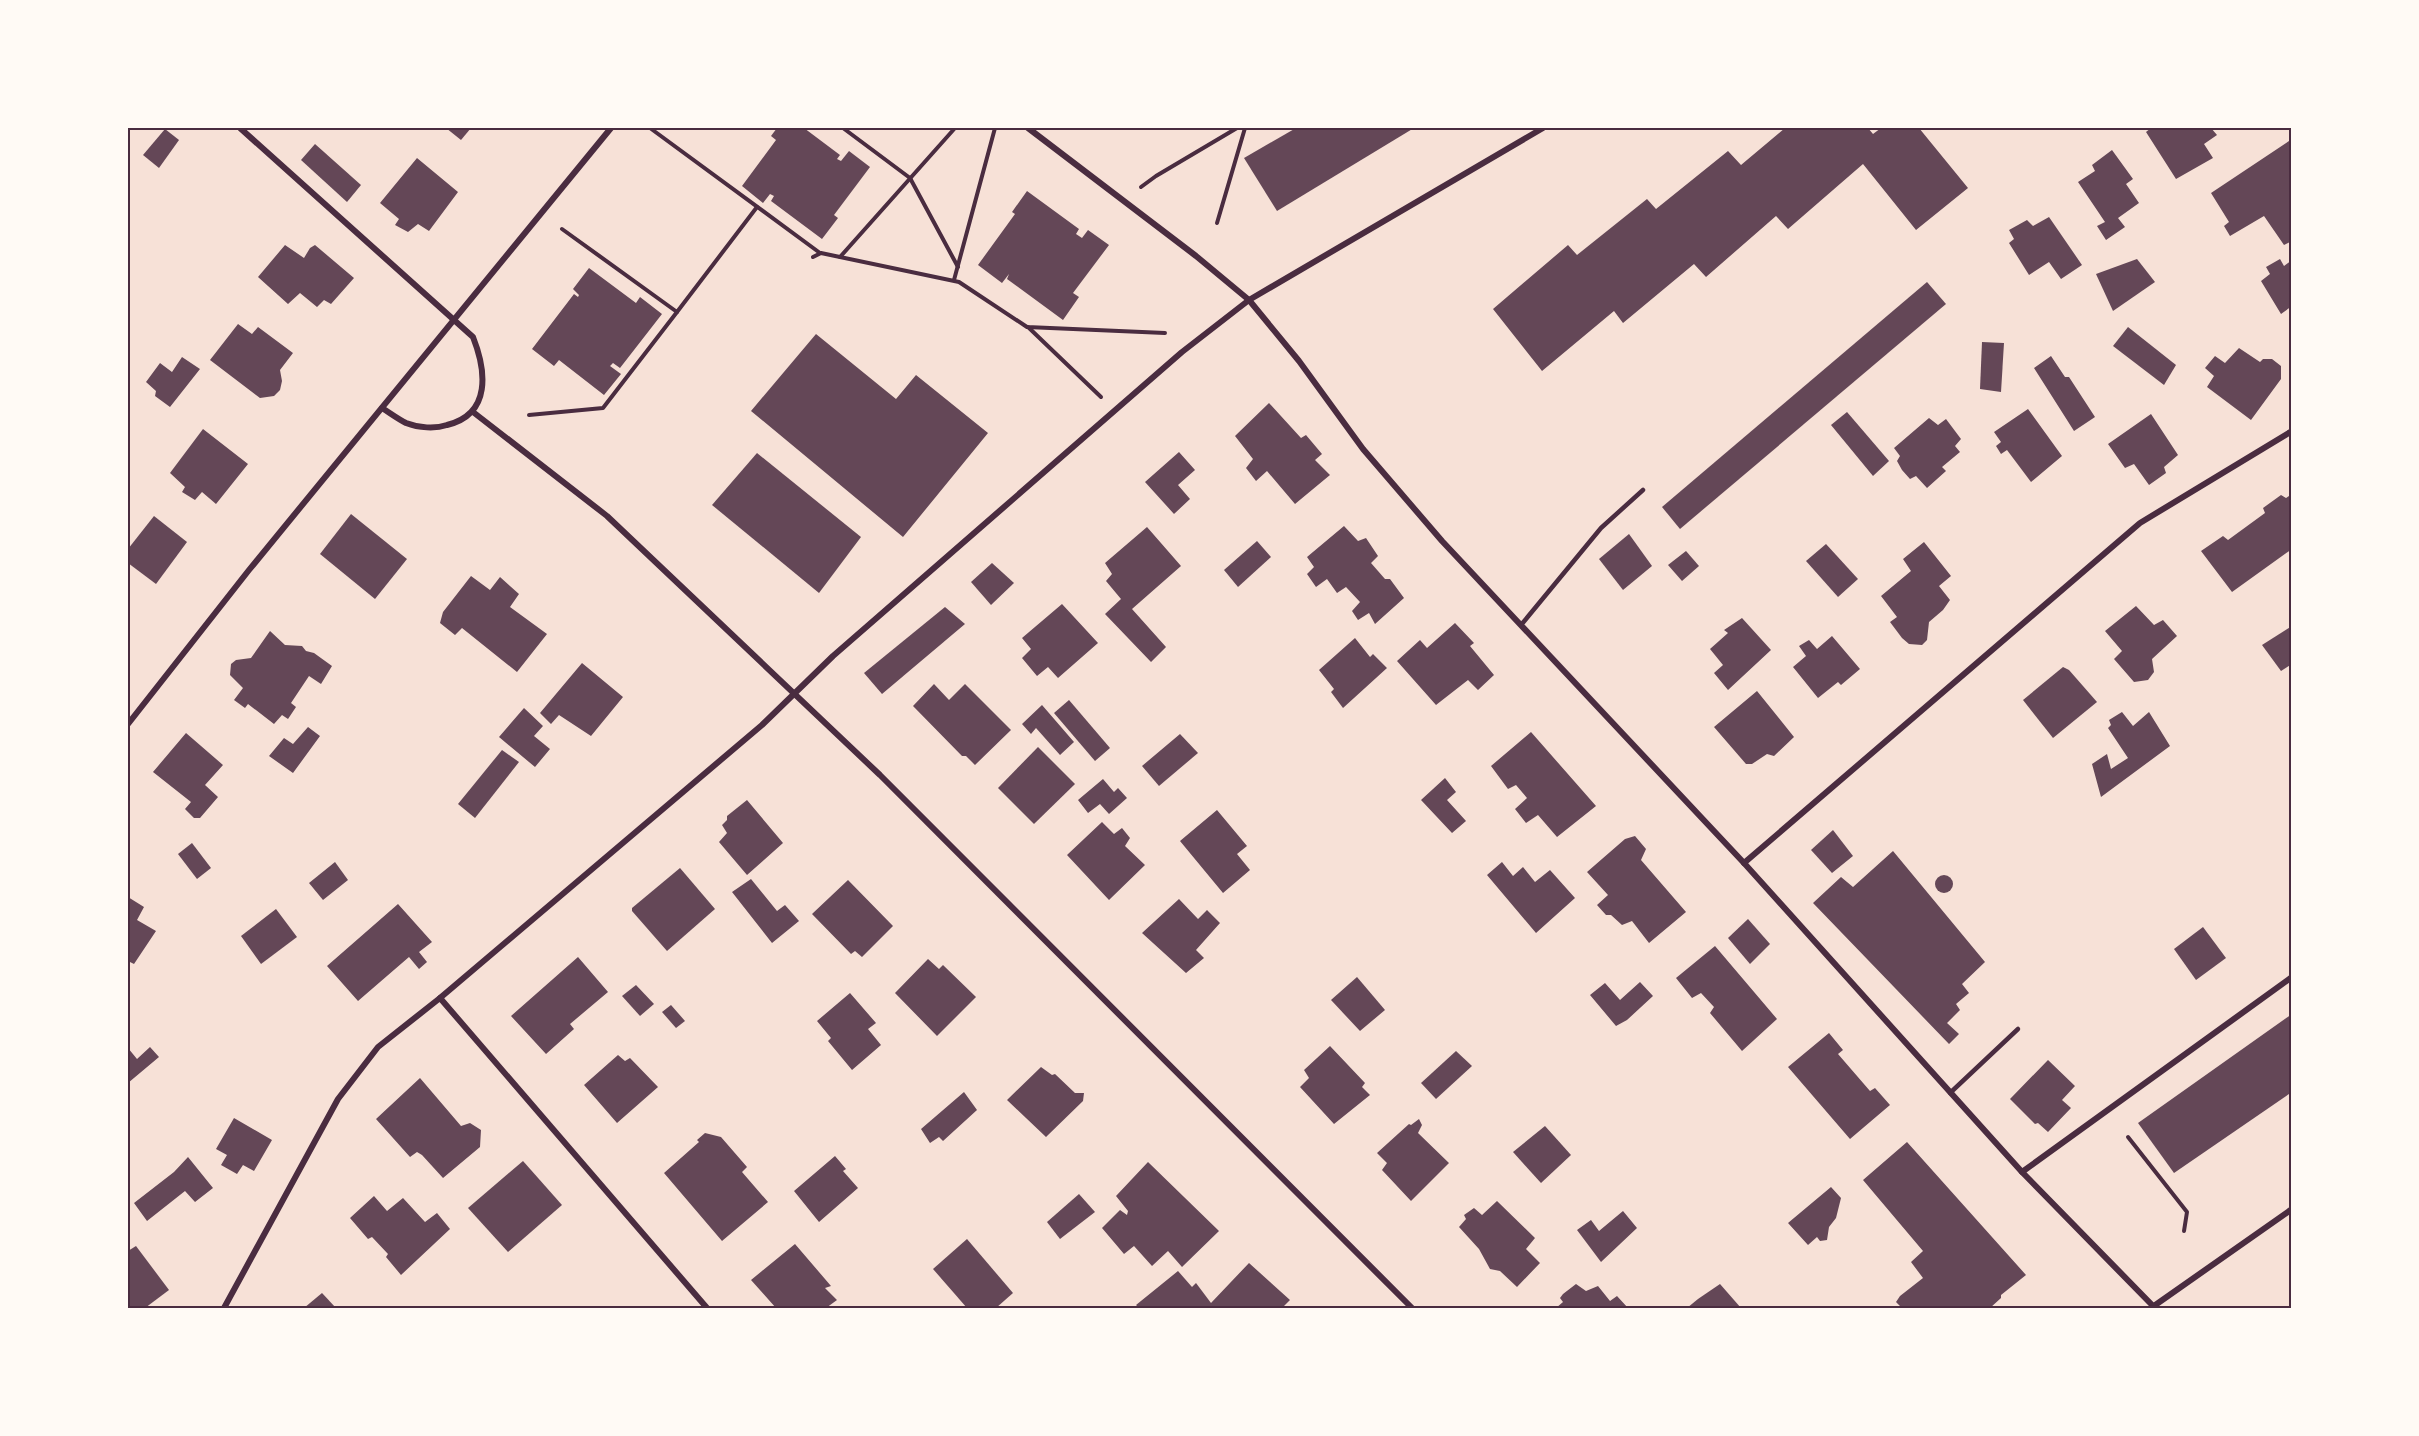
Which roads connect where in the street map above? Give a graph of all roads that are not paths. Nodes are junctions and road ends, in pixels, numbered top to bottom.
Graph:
1 (240, 128) edge
2 (611, 128) edge
3 (1028, 128) edge
4 (1543, 128) edge
5 (1249, 300) junction
6 (454, 319) junction
7 (382, 408) junction
8 (472, 412) junction
9 (2292, 431) edge
10 (1643, 490) dead end
11 (1521, 625) junction
12 (795, 694) junction
13 (128, 724) edge
14 (1744, 863) junction
15 (2292, 977) edge
16 (440, 998) junction
17 (2018, 1029) dead end
18 (1950, 1093) junction
19 (2022, 1172) junction
20 (2292, 1209) edge
21 (224, 1308) edge
22 (707, 1308) edge
23 (1412, 1308) edge
24 (2153, 1308) edge

1 - 6 street
2 - 6 street
3 - 5 street
4 - 5 street
5 - 11 street
5 - 12 street
6 - 7 street
6 - 8 street
7 - 8 street
7 - 13 street
8 - 12 street
9 - 14 street
10 - 11 lane
11 - 14 street
12 - 16 street
12 - 23 street
14 - 18 street
15 - 19 street
16 - 21 street
16 - 22 street
17 - 18 lane
18 - 19 street
19 - 24 street
20 - 24 street

